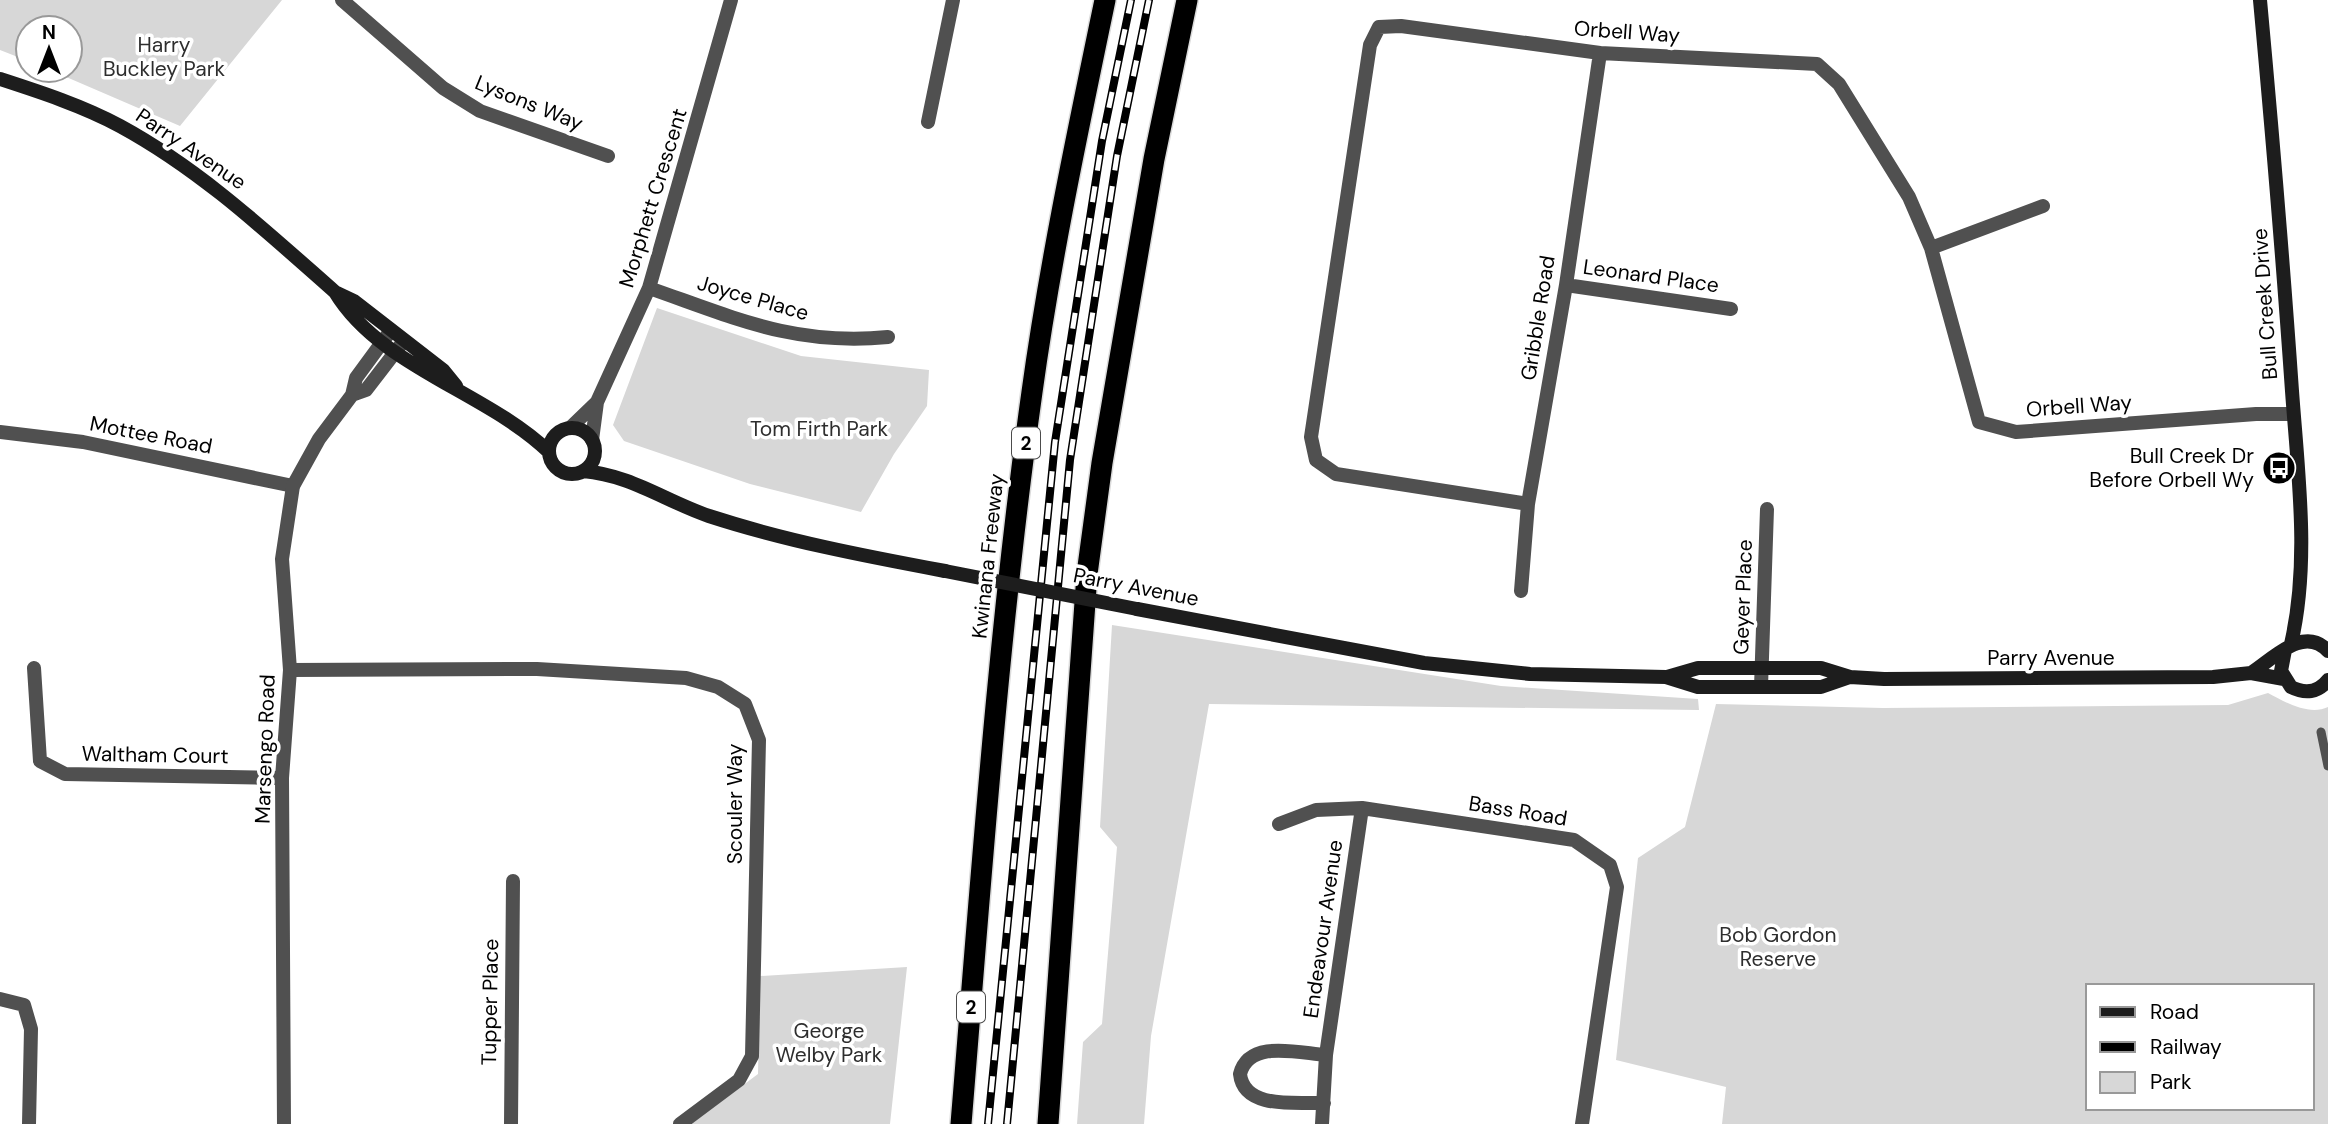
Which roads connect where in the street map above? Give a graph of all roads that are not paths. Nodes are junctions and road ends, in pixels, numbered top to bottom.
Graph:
1 (342, 0) edge
2 (731, 0) edge
3 (953, 0) edge
4 (1105, 0) edge
5 (1186, 0) edge
6 (2260, 0) edge
7 (1600, 53) junction
8 (0, 79) edge
9 (928, 122) dead end
10 (608, 156) dead end
11 (2043, 206) dead end
12 (1931, 248) junction
13 (1566, 285) junction
14 (649, 288) junction
15 (1731, 309) dead end
16 (386, 336) junction
17 (888, 337) dead end
18 (400, 346) junction
19 (352, 395) junction
20 (597, 402) junction
21 (2293, 414) junction
22 (526, 430) junction
23 (564, 430) junction
24 (0, 432) edge
25 (593, 444) junction
26 (548, 452) junction
27 (583, 471) junction
28 (611, 473) junction
29 (293, 486) junction
30 (1528, 504) junction
31 (1767, 509) dead end
32 (1521, 591) dead end
33 (2300, 607) junction
34 (2312, 640) junction
35 (2288, 647) junction
36 (2328, 650) edge
37 (34, 668) dead end
38 (1761, 668) junction
39 (290, 670) junction
40 (2251, 673) junction
41 (1666, 677) junction
42 (1850, 677) junction
43 (2284, 679) junction
44 (2328, 680) edge
45 (1761, 687) junction
46 (2321, 732) dead end
47 (2328, 766) edge
48 (282, 778) junction
49 (1362, 808) junction
50 (1279, 824) dead end
51 (513, 881) dead end
52 (0, 999) edge
53 (1326, 1055) junction
54 (1324, 1103) junction
55 (29, 1124) edge
56 (284, 1124) edge
57 (511, 1124) edge
58 (680, 1124) edge
59 (961, 1124) edge
60 (1048, 1124) edge
61 (1322, 1124) edge
62 (1582, 1124) edge

1 - 10 street, Lysons Way
2 - 14 street, Morphett Crescent
3 - 9 street
4 - 59 highway, Kwinana Freeway / 2
5 - 60 highway
6 - 21 main road, Bull Creek Drive
7 - 12 street, Orbell Way
7 - 13 street, Gribble Road
7 - 30 street, Orbell Way
8 - 16 main road, Parry Avenue
11 - 12 street
12 - 21 street, Orbell Way
13 - 15 street, Leonard Place
13 - 30 street, Gribble Road
14 - 17 street, Joyce Place
14 - 20 street, Morphett Crescent
16 - 18 main road, Parry Avenue
16 - 19 street, Marsengo Road
18 - 19 street, Marsengo Road
18 - 22 main road, Parry Avenue
19 - 29 street, Marsengo Road
20 - 23 street, Morphett Crescent
20 - 25 street, Morphett Crescent
21 - 33 main road, Bull Creek Drive
22 - 23 main road, Parry Avenue
22 - 26 main road, Parry Avenue
23 - 25 main road, Parry Avenue
23 - 26 main road
24 - 29 street, Mottee Road
25 - 27 main road
25 - 28 main road, Parry Avenue
26 - 27 main road, Parry Avenue
27 - 28 main road, Parry Avenue
28 - 41 main road, Parry Avenue, bridge
29 - 39 street, Marsengo Road
30 - 32 street, Gribble Road
31 - 38 street, Geyer Place
33 - 34 main road, Bull Creek Drive
33 - 35 main road, Bull Creek Drive
34 - 35 main road, Parry Avenue
34 - 36 main road
35 - 40 main road, Parry Avenue
35 - 43 main road
37 - 48 street, Waltham Court
38 - 41 main road, Parry Avenue
38 - 42 main road, Parry Avenue
38 - 45 street, Geyer Place
39 - 48 street, Marsengo Road
39 - 58 street, Scouler Way
40 - 42 main road, Parry Avenue
40 - 43 main road, Parry Avenue
41 - 45 main road, Parry Avenue
42 - 45 main road, Parry Avenue
43 - 44 main road, Parry Avenue
46 - 47 lane
48 - 56 street, Marsengo Road
49 - 50 street, Bass Road
49 - 53 street, Endeavour Avenue
49 - 62 street, Bass Road
51 - 57 street, Tupper Place
52 - 55 street
53 - 54 street, Endeavour Avenue
53 - 54 street
54 - 61 street, Endeavour Avenue

